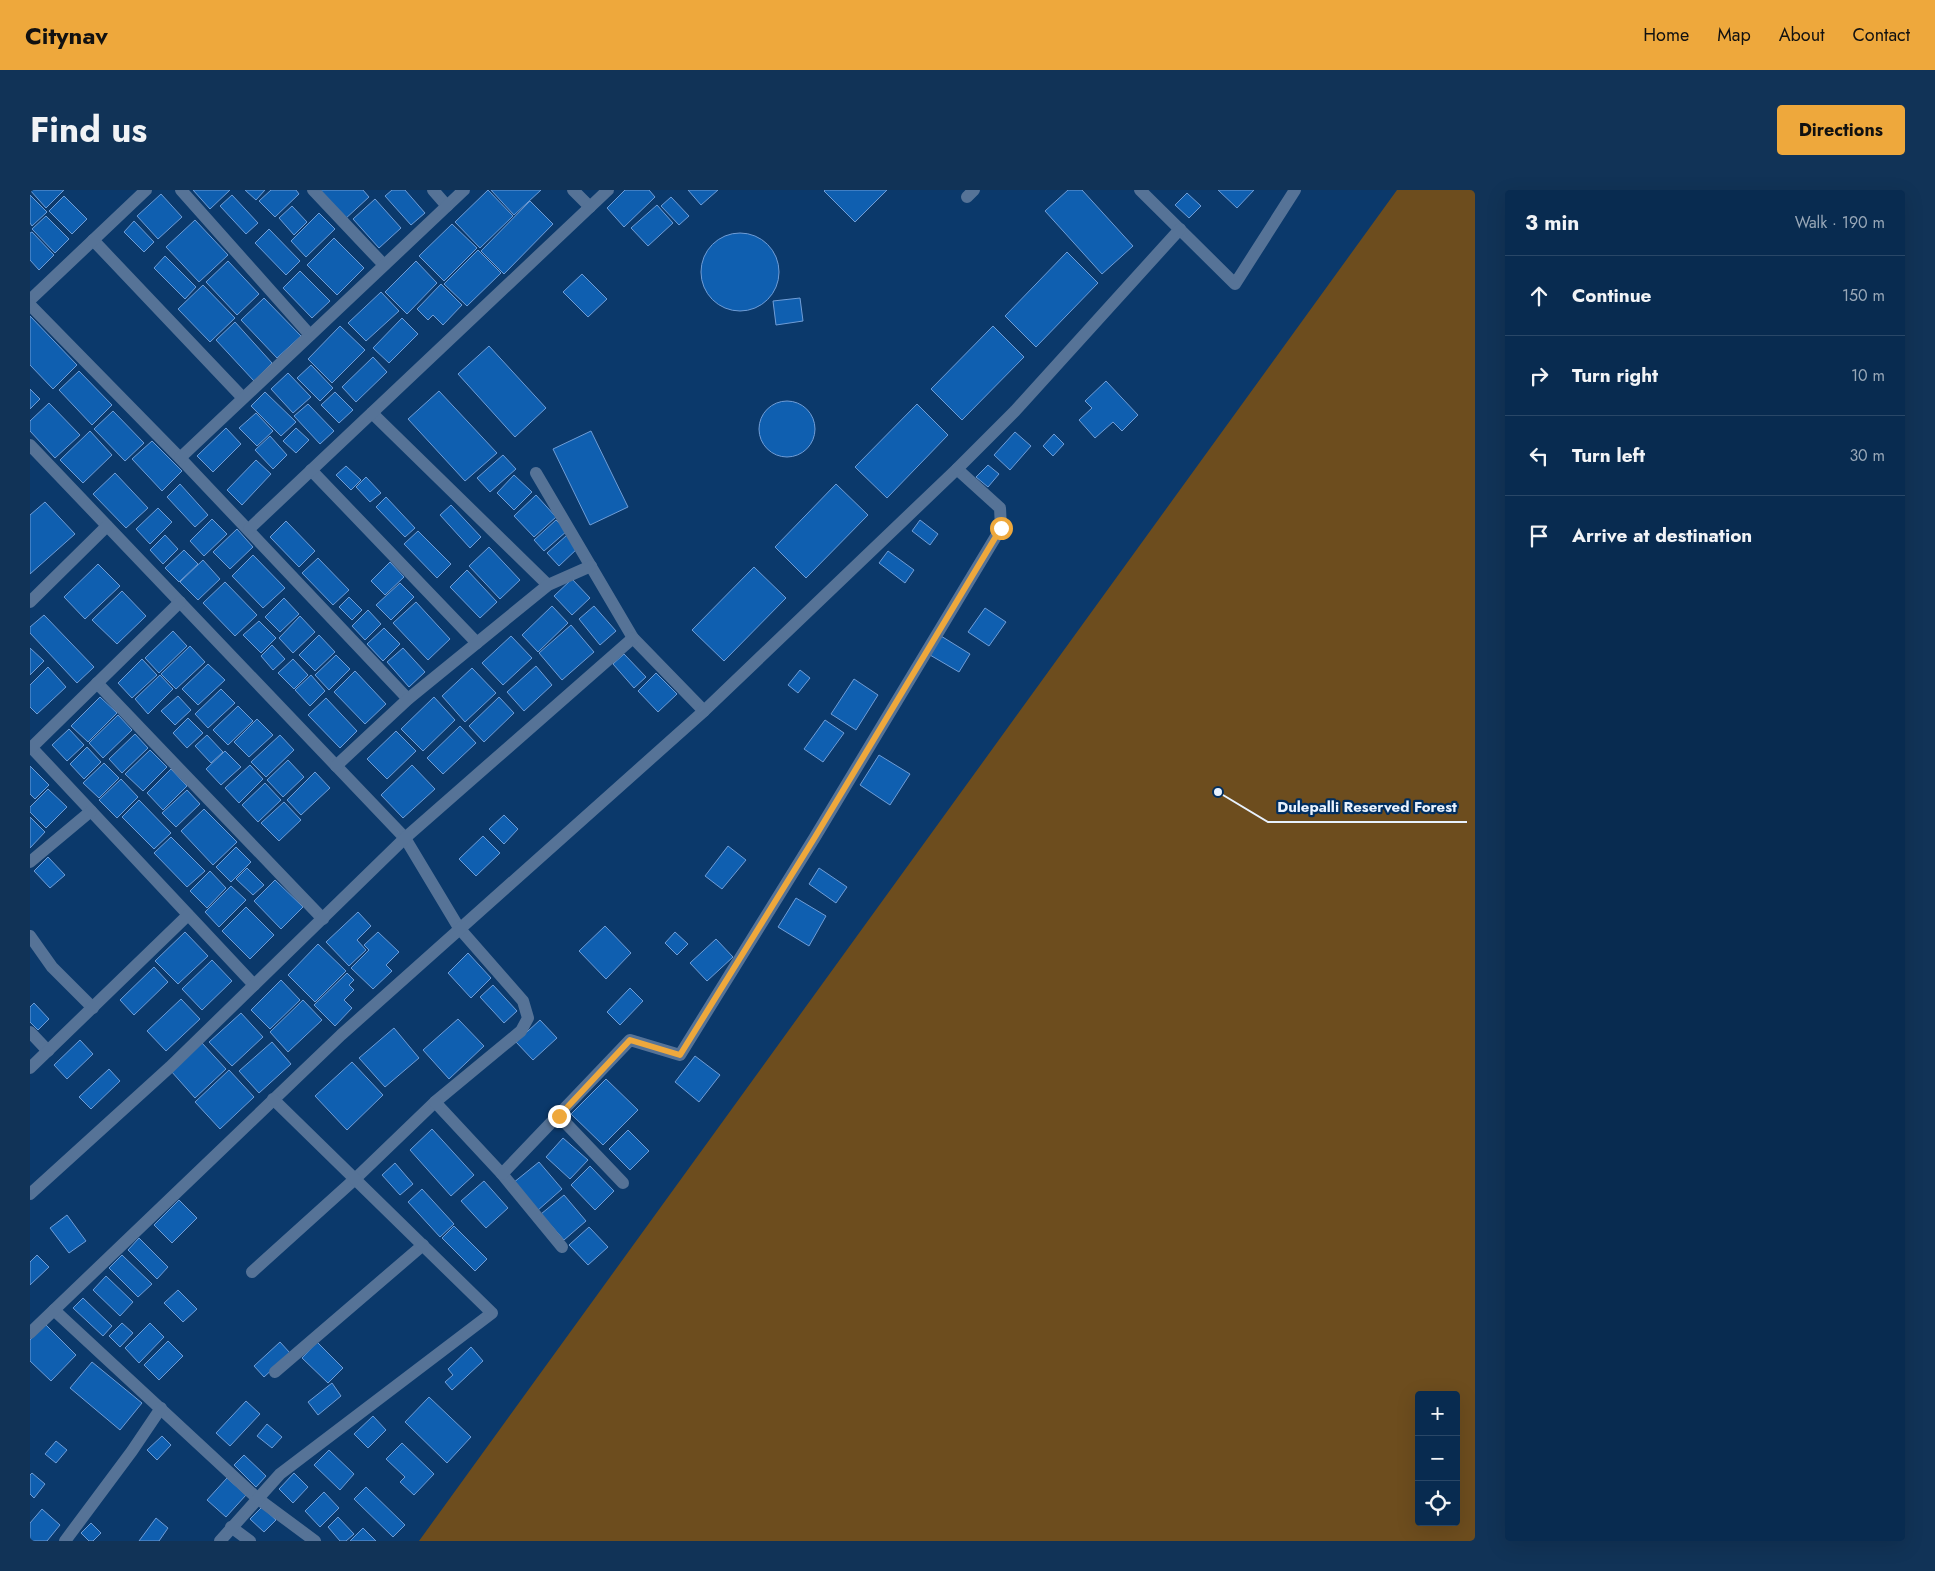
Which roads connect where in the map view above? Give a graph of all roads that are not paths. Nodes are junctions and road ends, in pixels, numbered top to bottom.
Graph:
1 (146, 190) edge
2 (180, 190) edge
3 (314, 190) edge
4 (433, 190) edge
5 (464, 190) edge
6 (573, 190) edge
7 (608, 190) edge
8 (1140, 190) edge
9 (1289, 192) edge
10 (447, 206) junction
11 (590, 207) junction
12 (1180, 229) junction
13 (93, 240) junction
14 (384, 265) junction
15 (30, 300) edge
16 (30, 305) edge
17 (310, 335) junction
18 (243, 398) junction
19 (372, 413) junction
20 (30, 445) edge
21 (180, 458) junction
22 (957, 469) junction
23 (311, 470) junction
24 (536, 473) dead end
25 (107, 526) junction
26 (248, 530) junction
27 (591, 566) junction
28 (548, 585) junction
29 (30, 602) edge
30 (180, 602) junction
31 (633, 638) junction
32 (477, 643) junction
33 (97, 683) junction
34 (408, 699) junction
35 (704, 711) junction
36 (31, 748) edge
37 (336, 766) junction
38 (91, 811) junction
39 (405, 838) junction
40 (30, 862) edge
41 (188, 915) junction
42 (323, 919) junction
43 (459, 928) junction
44 (30, 936) edge
45 (254, 985) junction
46 (93, 1008) junction
47 (30, 1032) edge
48 (48, 1051) junction
49 (30, 1068) edge
50 (273, 1099) junction
51 (435, 1102) junction
52 (559, 1116) junction
53 (502, 1174) junction
54 (355, 1179) junction
55 (623, 1183) dead end
56 (30, 1194) edge
57 (422, 1245) junction
58 (562, 1247) dead end
59 (252, 1272) dead end
60 (54, 1310) junction
61 (30, 1333) edge
62 (275, 1372) dead end
63 (161, 1408) junction
64 (257, 1498) junction
65 (231, 1527) junction
66 (65, 1541) edge
67 (220, 1541) edge
68 (250, 1541) edge
69 (315, 1541) edge

1 - 13 street
2 - 17 street
3 - 14 street
4 - 10 street
5 - 10 street
6 - 11 street
7 - 11 street
8 - 12 street
9 - 12 street
10 - 14 street
11 - 19 street
12 - 22 street
13 - 15 street
13 - 18 street
14 - 17 street
16 - 21 street
17 - 18 street
18 - 21 street
19 - 23 street
19 - 28 street
20 - 25 street
21 - 26 street
22 - 35 street
22 - 52 street
23 - 26 street
23 - 32 street
24 - 27 street
25 - 29 street
25 - 30 street
26 - 34 street
27 - 28 street
27 - 31 street
28 - 32 street
30 - 33 street
30 - 37 street
31 - 35 street
31 - 39 street
32 - 34 street
33 - 36 street
33 - 42 street
34 - 37 street
35 - 43 street
36 - 38 street
37 - 39 street
38 - 40 street
38 - 41 street
39 - 42 street
39 - 43 street
41 - 45 street
41 - 46 street
42 - 45 street
43 - 50 street
43 - 51 street
44 - 46 street
45 - 56 street
46 - 48 street
47 - 48 street
48 - 49 street
50 - 54 street
50 - 60 street
51 - 53 street
51 - 54 street
52 - 53 street
52 - 55 street
53 - 58 street
54 - 57 street
54 - 59 street
57 - 62 street
57 - 64 street
60 - 61 street
60 - 63 street
63 - 64 street
63 - 66 street
64 - 65 street
64 - 69 street
65 - 67 street
65 - 68 street

